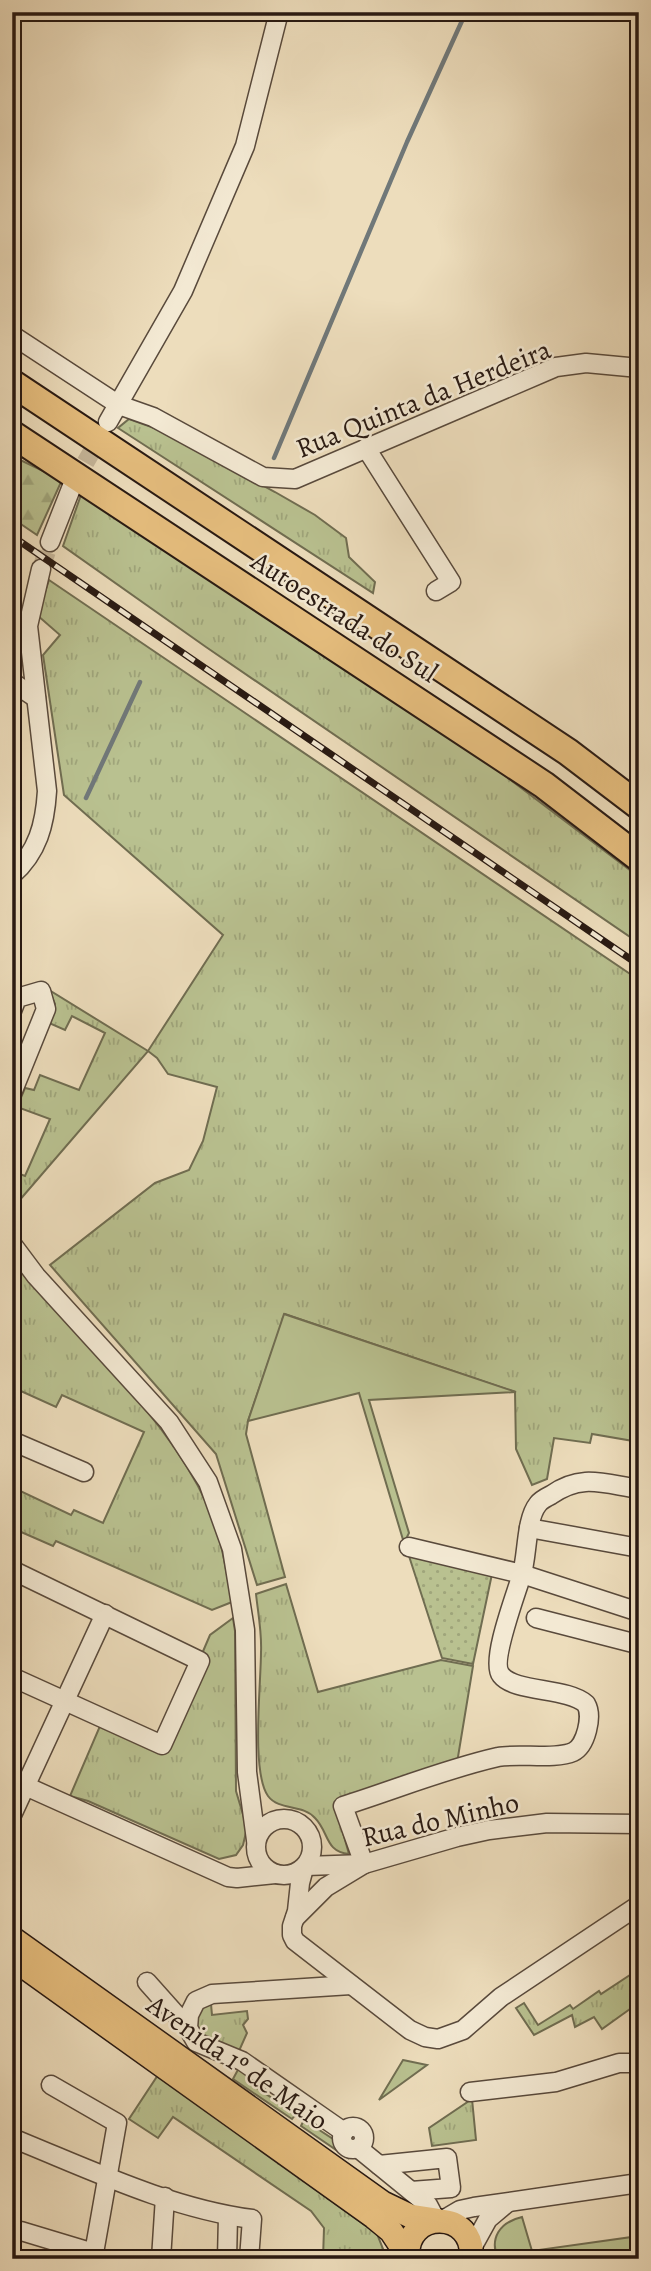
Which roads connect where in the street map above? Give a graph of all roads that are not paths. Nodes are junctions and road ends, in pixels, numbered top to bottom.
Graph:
1 (279, 12) edge
2 (12, 335) edge
3 (639, 368) edge
4 (12, 383) edge
5 (119, 404) junction
6 (108, 422) tunnel mouth
7 (12, 433) edge
8 (366, 448) junction
9 (72, 486) tunnel mouth
10 (50, 542) tunnel mouth
11 (41, 569) tunnel mouth
12 (436, 591) dead end
13 (12, 682) edge
14 (36, 698) junction
15 (639, 806) edge
16 (639, 858) edge
17 (12, 875) edge
18 (12, 1011) edge
19 (12, 1093) edge
20 (12, 1244) edge
21 (12, 1441) edge
22 (84, 1472) dead end
23 (639, 1489) edge
24 (529, 1528) junction
25 (408, 1546) dead end
26 (639, 1548) edge
27 (12, 1570) edge
28 (523, 1574) junction
29 (639, 1612) edge
30 (105, 1614) junction
31 (536, 1618) dead end
32 (639, 1639) edge
33 (12, 1677) edge
34 (64, 1701) junction
35 (19, 1783) edge
36 (250, 1788) junction
37 (12, 1815) edge
38 (290, 1819) junction
39 (639, 1824) edge
40 (312, 1840) junction
41 (256, 1844) junction
42 (337, 1864) junction
43 (364, 1864) junction
44 (305, 1867) junction
45 (215, 1871) junction
46 (276, 1874) junction
47 (639, 1905) edge
48 (296, 1909) junction
49 (12, 1938) edge
50 (12, 1958) edge
51 (147, 1982) dead end
52 (351, 1984) junction
53 (188, 2028) junction
54 (639, 2063) edge
55 (51, 2085) dead end
56 (470, 2092) dead end
57 (12, 2138) edge
58 (379, 2165) junction
59 (107, 2176) junction
60 (639, 2183) edge
61 (411, 2191) junction
62 (165, 2197) junction
63 (505, 2203) junction
64 (228, 2216) junction
65 (440, 2220) junction
66 (21, 2231) dead end
67 (472, 2256) edge
68 (407, 2257) edge
69 (160, 2259) edge
70 (226, 2259) edge
71 (249, 2259) edge

1 - 5 street
2 - 5 street, Rua Quinta da Herdeira
3 - 8 street, Rua Quinta da Herdeira
4 - 15 highway, Autoestrada do Sul
5 - 6 street
5 - 8 street, Rua Quinta da Herdeira
7 - 16 highway, Autoestrada do Sul
8 - 12 street
9 - 10 street
11 - 14 street
13 - 14 street
14 - 17 street
18 - 19 street
20 - 36 street
21 - 22 street
23 - 24 street
24 - 26 street
24 - 28 street
25 - 28 street
27 - 30 street
28 - 29 street
28 - 43 street
30 - 34 street
30 - 34 street
31 - 32 street
33 - 34 street
34 - 35 street
35 - 37 street
35 - 45 street
36 - 38 street
36 - 41 street
38 - 40 street
38 - 41 street
39 - 43 street, Rua do Minho
40 - 42 street, Rua do Minho
40 - 44 street
41 - 45 street
41 - 46 street
42 - 43 street, Rua do Minho
42 - 44 street, Rua do Minho
43 - 48 street
44 - 46 street
44 - 48 street
45 - 46 street
46 - 48 street
47 - 52 street
48 - 52 street
49 - 65 main road, Avenida 1º de Maio
50 - 68 main road, Avenida 1º de Maio
51 - 53 street
52 - 53 street
53 - 58 street
54 - 56 street
55 - 59 street
57 - 59 street
58 - 61 street
58 - 61 street
59 - 62 street
59 - 66 street
60 - 63 street
61 - 65 street
62 - 64 street
62 - 69 street
63 - 65 street
63 - 67 street
64 - 70 street
64 - 71 street
65 - 67 main road
65 - 68 main road

